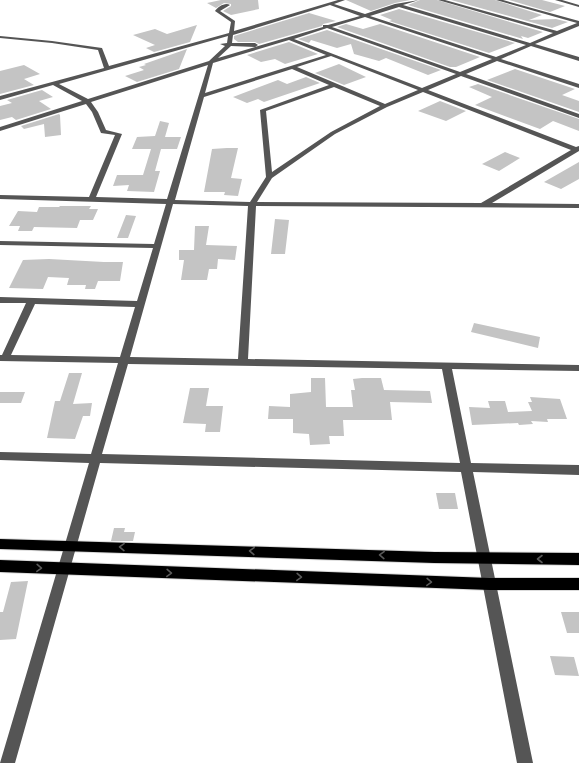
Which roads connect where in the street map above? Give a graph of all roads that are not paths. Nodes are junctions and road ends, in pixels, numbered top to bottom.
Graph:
1 (343, 0) edge
2 (417, 0) edge
3 (440, 0) edge
4 (498, 0) edge
5 (557, 0) edge
6 (330, 4) junction
7 (228, 5) dead end
8 (397, 5) junction
9 (579, 6) edge
10 (363, 15) junction
11 (579, 23) edge
12 (325, 26) junction
13 (558, 33) junction
14 (231, 34) junction
15 (0, 37) edge
16 (288, 38) junction
17 (207, 41) junction
18 (268, 44) junction
19 (229, 45) junction
20 (531, 45) junction
21 (330, 55) junction
22 (497, 59) junction
23 (579, 59) edge
24 (211, 62) junction
25 (292, 67) junction
26 (107, 68) junction
27 (460, 74) junction
28 (53, 83) junction
29 (334, 85) junction
30 (579, 86) edge
31 (422, 90) junction
32 (201, 96) junction
33 (0, 98) edge
34 (89, 101) junction
35 (385, 106) junction
36 (579, 116) edge
37 (0, 129) edge
38 (578, 149) edge
39 (269, 177) junction
40 (0, 197) edge
41 (91, 200) junction
42 (170, 202) junction
43 (252, 204) junction
44 (482, 206) junction
45 (579, 206) edge
46 (0, 244) edge
47 (158, 246) junction
48 (0, 300) edge
49 (32, 301) junction
50 (140, 304) junction
51 (2, 358) edge
52 (124, 360) junction
53 (243, 362) junction
54 (446, 366) junction
55 (579, 368) edge
56 (0, 456) edge
57 (96, 459) junction
58 (466, 468) junction
59 (579, 470) edge
60 (0, 544) edge
61 (70, 545) junction
62 (485, 559) junction
63 (579, 559) edge
64 (0, 566) edge
65 (64, 569) junction
66 (490, 584) junction
67 (579, 584) edge
68 (7, 763) edge
69 (525, 763) edge

1 - 6 street
2 - 8 street
3 - 13 street
4 - 11 street
5 - 9 street
6 - 10 street
6 - 14 street
7 - 14 street
8 - 10 street
8 - 20 street
10 - 12 street
10 - 22 street
11 - 13 street
12 - 16 street
12 - 27 street
13 - 20 street
14 - 17 street
14 - 19 street
15 - 26 street
16 - 18 street
16 - 21 street
17 - 19 street
17 - 26 street
18 - 19 street
18 - 24 street
19 - 24 street
20 - 22 street
20 - 23 street
21 - 25 street
21 - 31 street
22 - 27 street
22 - 30 street
24 - 32 street
24 - 34 street
25 - 29 street
25 - 32 street
26 - 28 street
27 - 31 street
27 - 36 street
28 - 33 street
28 - 34 street
29 - 35 street
29 - 39 street
31 - 35 street
31 - 38 street
32 - 42 street
34 - 37 street
34 - 41 street
35 - 39 street
38 - 44 street
39 - 43 street
40 - 41 street
41 - 42 street
42 - 43 street
42 - 47 street
43 - 44 street
43 - 53 street
44 - 45 street
46 - 47 street
47 - 50 street
48 - 49 street
49 - 50 street
49 - 51 street
50 - 52 street
51 - 52 street
52 - 53 street
52 - 57 street
53 - 54 street
54 - 55 street
54 - 58 street
56 - 57 street
57 - 58 street
57 - 61 street
58 - 59 street
58 - 62 street
60 - 61 main road
62 -> 61 main road
61 - 65 street
63 -> 62 main road
62 - 66 street
64 -> 65 main road
65 -> 66 main road
65 - 68 street
66 - 67 main road
66 - 69 street

